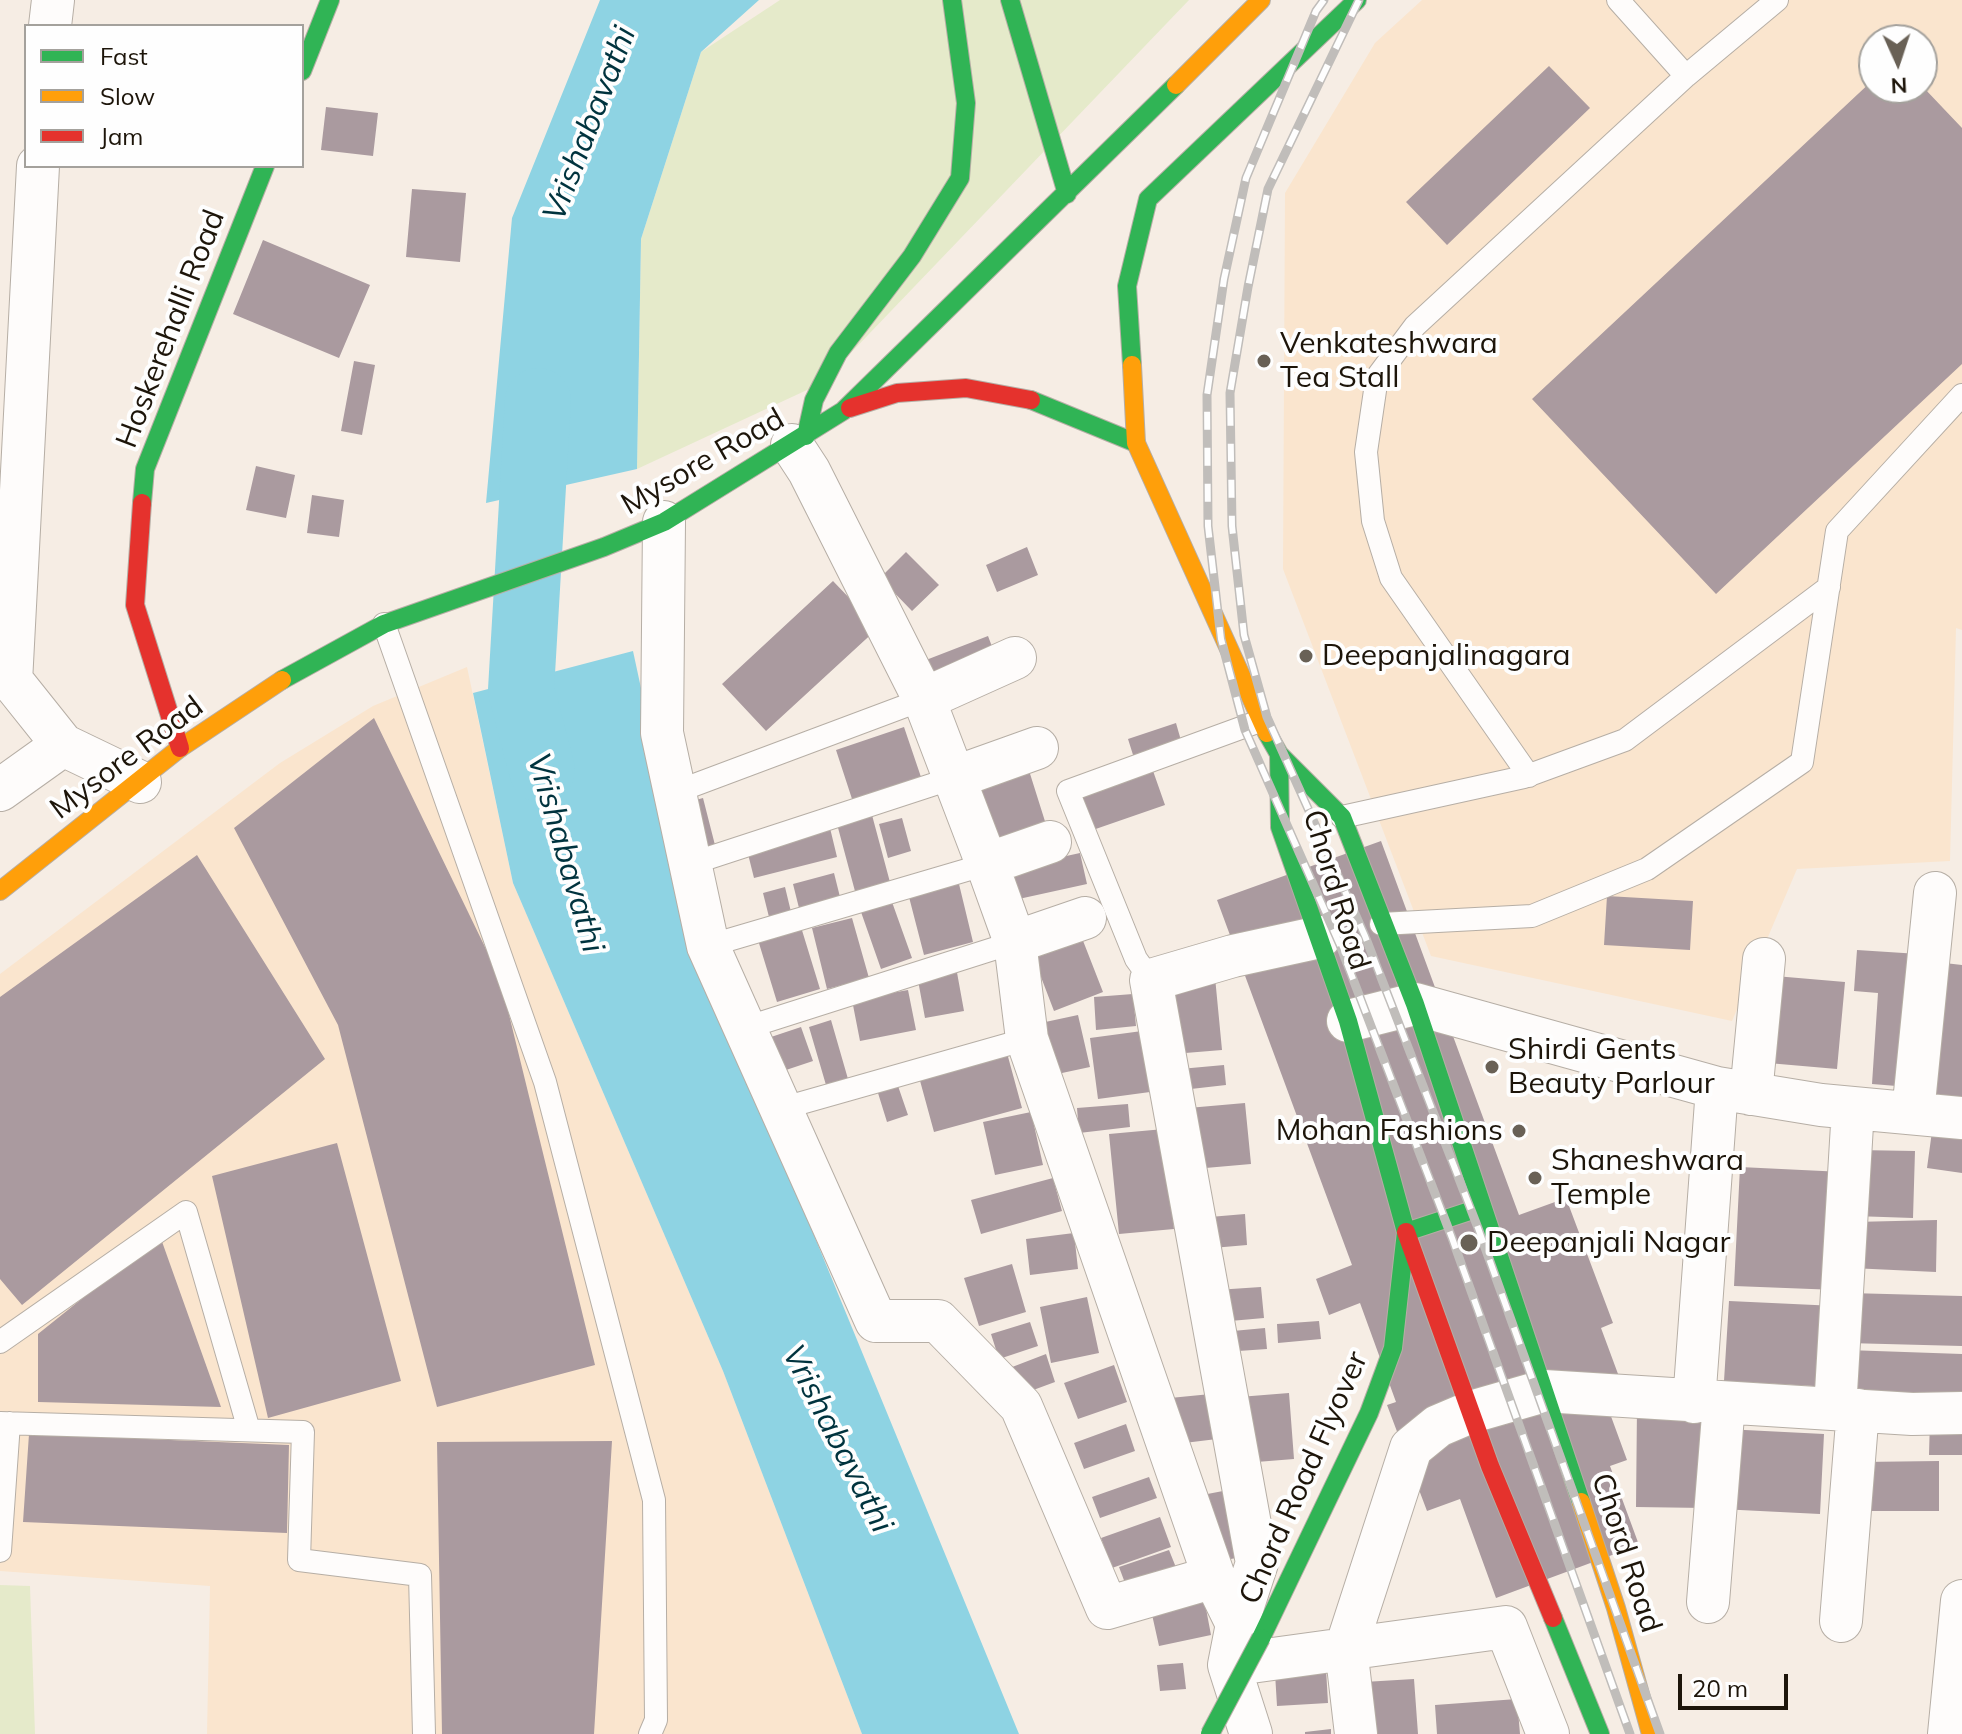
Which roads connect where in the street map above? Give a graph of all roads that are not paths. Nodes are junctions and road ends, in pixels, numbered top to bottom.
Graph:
1 (53, 0) edge
2 (330, 0) edge
3 (952, 0) edge
4 (1010, 0) edge
5 (1261, 0) edge
6 (1357, 0) edge
7 (1618, 0) edge
8 (1777, 0) edge
9 (50, 24) edge
10 (304, 66) edge
11 (1686, 76) junction
12 (38, 168) edge
13 (264, 168) edge
14 (1067, 194) junction
15 (1962, 395) edge
16 (843, 411) junction
17 (799, 440) junction
18 (1136, 443) junction
19 (664, 522) junction
20 (1829, 587) junction
21 (391, 622) junction
22 (1015, 658) dead end
23 (6, 674) edge
24 (924, 699) junction
25 (1260, 721) junction
26 (63, 745) junction
27 (180, 748) junction
28 (1037, 748) dead end
29 (1279, 754) junction
30 (1529, 776) junction
31 (953, 778) junction
32 (140, 782) junction
33 (0, 790) edge
34 (673, 793) junction
35 (1342, 817) junction
36 (1050, 842) dead end
37 (690, 864) junction
38 (987, 864) junction
39 (0, 891) edge
40 (1935, 893) dead end
41 (1085, 918) dead end
42 (1381, 924) junction
43 (1320, 937) junction
44 (1015, 942) junction
45 (708, 946) junction
46 (1764, 959) dead end
47 (1151, 980) junction
48 (1415, 1004) junction
49 (1348, 1021) junction
50 (745, 1028) junction
51 (1027, 1039) junction
52 (1734, 1091) junction
53 (1853, 1108) junction
54 (780, 1109) junction
55 (1913, 1113) junction
56 (1962, 1118) edge
57 (1482, 1207) junction
58 (1406, 1232) junction
59 (0, 1342) edge
60 (1544, 1391) junction
61 (1709, 1403) junction
62 (1847, 1410) junction
63 (1471, 1412) junction
64 (1962, 1413) edge
65 (5, 1423) edge
66 (249, 1430) junction
67 (0, 1551) edge
68 (1214, 1577) junction
69 (1962, 1601) edge
70 (1708, 1602) dead end
71 (1841, 1621) dead end
72 (1249, 1631) junction
73 (1346, 1648) junction
74 (1229, 1665) junction
75 (424, 1734) edge
76 (650, 1734) edge
77 (1210, 1734) edge
78 (1251, 1734) edge
79 (1356, 1734) edge
80 (1548, 1734) edge
81 (1600, 1734) edge
82 (1651, 1734) edge
83 (1949, 1734) edge

1 - 9 street
2 - 10 main road
3 - 17 main road
4 - 14 main road
5 - 14 main road, Mysore Road
6 - 18 main road
7 - 11 lane
8 - 11 lane
11 - 30 lane
12 - 23 street
13 - 27 main road, Hoskerehalli Road
14 - 16 main road, Mysore Road
15 - 20 lane
16 - 17 main road, Mysore Road
16 - 18 main road
17 - 19 main road, Mysore Road
17 - 24 street
18 - 25 main road, Chord Road
19 - 21 main road, Mysore Road
19 - 34 street
20 - 30 lane
20 - 42 lane
21 - 27 main road, Mysore Road
21 - 76 lane
22 - 24 street
23 - 26 street
24 - 31 street
24 - 34 lane
25 - 29 main road, Chord Road
25 - 47 lane
26 - 32 street
26 - 33 street
27 - 32 main road, Mysore Road
28 - 31 street
29 - 35 main road
29 - 43 main road, Chord Road
30 - 35 lane
31 - 37 lane
31 - 38 street
32 - 39 main road, Mysore Road
34 - 37 street
35 - 42 main road, Chord Road
36 - 38 street
37 - 45 street
38 - 44 street
38 - 45 lane
40 - 55 street
41 - 44 street
42 - 48 main road, Chord Road
43 - 47 street
43 - 49 main road, Chord Road
44 - 50 lane
44 - 51 street
45 - 50 street
46 - 52 street
47 - 72 street
48 - 49 street
48 - 52 street
48 - 57 main road, Chord Road
49 - 58 main road, Chord Road
50 - 54 street
51 - 54 lane
51 - 68 street
52 - 53 street
52 - 61 street
53 - 55 street
53 - 62 street
54 - 68 street
55 - 56 street
57 - 58 main road
57 - 60 main road, Chord Road
58 - 63 main road, Chord Road
58 - 72 main road, Chord Road Flyover
59 - 66 lane
60 - 61 street
60 - 63 street
60 - 82 main road, Chord Road
61 - 62 street
61 - 70 street
62 - 64 street
62 - 71 street
63 - 73 street
63 - 81 main road, Chord Road
65 - 66 lane
65 - 67 lane
66 - 75 lane
68 - 72 street
69 - 83 street
72 - 74 street
72 - 77 main road, Chord Road Flyover, bridge
73 - 74 street
73 - 79 street
73 - 80 street
74 - 78 street

